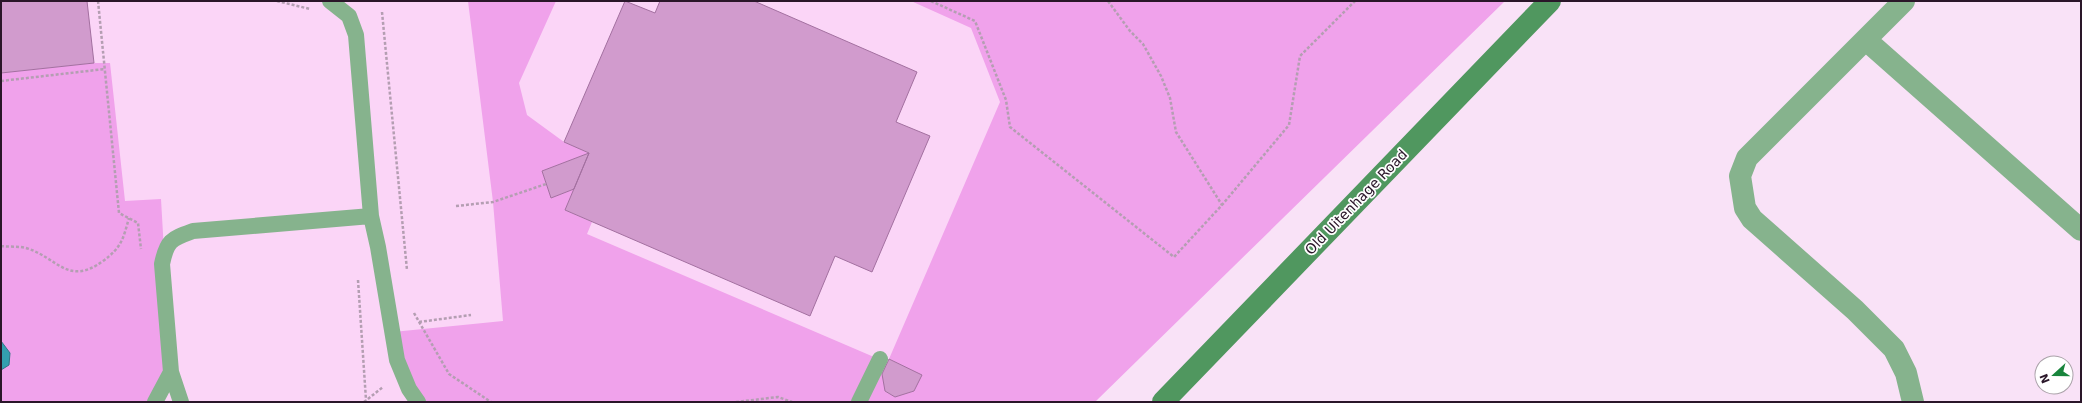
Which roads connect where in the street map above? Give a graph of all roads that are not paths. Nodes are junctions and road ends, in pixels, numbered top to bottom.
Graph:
1 (330, 1) edge
2 (1550, 1) edge
3 (1904, 1) edge
4 (1866, 40) junction
5 (371, 216) junction
6 (2081, 230) edge
7 (880, 359) dead end
8 (171, 372) junction
9 (155, 402) edge
10 (181, 402) edge
11 (418, 402) edge
12 (859, 402) edge
13 (1163, 402) edge
14 (1913, 402) edge

1 - 5 lane
2 - 13 street, Old Uitenhage Road
3 - 4 street
4 - 6 street
4 - 14 street
5 - 8 lane
5 - 11 lane
7 - 12 lane
8 - 9 lane
8 - 10 lane

